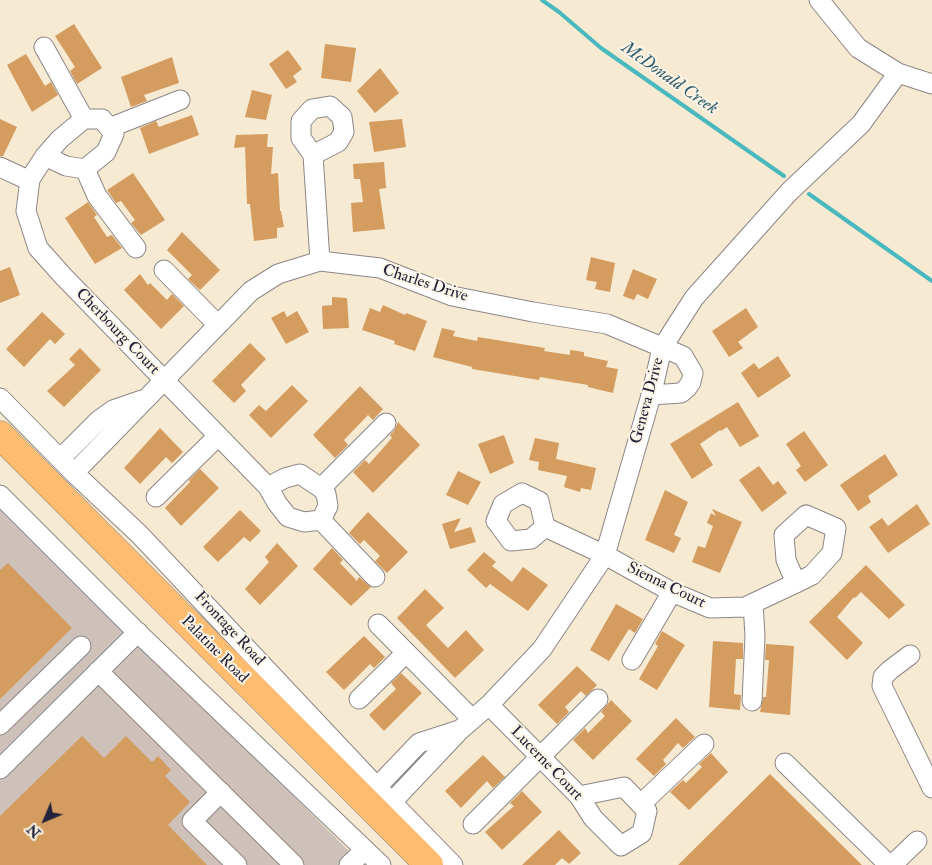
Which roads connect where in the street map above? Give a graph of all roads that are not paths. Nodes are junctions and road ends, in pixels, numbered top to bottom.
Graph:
1 (819, 0) edge
2 (44, 47) dead end
3 (898, 73) junction
4 (932, 84) edge
5 (180, 100) dead end
6 (84, 119) junction
7 (109, 128) junction
8 (314, 155) junction
9 (45, 156) junction
10 (0, 167) edge
11 (84, 170) junction
12 (30, 181) junction
13 (136, 248) dead end
14 (320, 261) junction
15 (164, 270) dead end
16 (218, 325) junction
17 (662, 348) junction
18 (164, 381) junction
19 (651, 395) junction
20 (0, 398) edge
21 (144, 400) junction
22 (386, 423) dead end
23 (0, 435) edge
24 (218, 436) junction
25 (0, 459) edge
26 (60, 459) junction
27 (74, 473) junction
28 (268, 487) junction
29 (321, 488) junction
30 (156, 496) dead end
31 (2, 502) edge
32 (312, 521) junction
33 (545, 527) dead end
34 (605, 555) junction
35 (375, 577) dead end
36 (796, 583) junction
37 (672, 592) junction
38 (753, 604) junction
39 (378, 624) dead end
40 (138, 632) junction
41 (81, 646) dead end
42 (406, 653) junction
43 (910, 655) dead end
44 (632, 660) dead end
45 (98, 671) junction
46 (359, 699) dead end
47 (598, 699) dead end
48 (752, 701) dead end
49 (489, 705) junction
50 (0, 725) edge
51 (466, 725) junction
52 (704, 744) dead end
53 (540, 757) junction
54 (785, 763) dead end
55 (0, 769) edge
56 (377, 786) junction
57 (932, 788) edge
58 (221, 792) junction
59 (579, 796) junction
60 (392, 802) junction
61 (641, 804) junction
62 (473, 824) dead end
63 (917, 841) dead end
64 (365, 850) junction
65 (237, 865) edge
66 (294, 865) edge
67 (350, 865) edge
68 (381, 865) edge
69 (405, 865) edge
70 (429, 865) edge
71 (453, 865) edge
72 (890, 865) edge

1 - 3 street
2 - 6 street
3 - 4 street
3 - 17 street, Geneva Drive
5 - 7 street
6 - 7 street
6 - 9 street, Cherbourg Court
7 - 11 street
8 - 8 street
8 - 14 street
9 - 11 street
9 - 12 street, Cherbourg Court
10 - 12 street
11 - 13 street
12 - 18 street, Cherbourg Court
14 - 16 street, Charles Drive
14 - 17 street, Charles Drive
15 - 16 street
16 - 18 street, Charles Drive
17 - 19 street, Geneva Drive
17 - 19 street, Charles Drive
18 - 21 street, Charles Drive
18 - 24 street, Cherbourg Court
19 - 34 street, Geneva Drive
20 - 26 street, Frontage Road
21 - 26 street, Charles Drive
21 - 27 street, Charles Drive
22 - 29 street
23 - 70 highway, Palatine Road
24 - 28 street, Cherbourg Court
24 - 30 street
25 - 69 highway, Palatine Road
26 - 27 street, Frontage Road
27 - 56 street, Frontage Road
28 - 29 street
28 - 32 street, Cherbourg Court
29 - 32 street
31 - 40 street
32 - 35 street, Cherbourg Court
33 - 34 street, Sienna Court
34 - 37 street, Sienna Court
34 - 49 street, Geneva Drive
36 - 36 street, Sienna Court
36 - 38 street, Sienna Court
37 - 38 street, Sienna Court
37 - 44 street
38 - 48 street
39 - 42 street
40 - 45 street
40 - 64 street
41 - 50 street
42 - 46 street
42 - 51 street
43 - 57 street
45 - 55 street
45 - 58 street
47 - 53 street
49 - 51 street, Geneva Drive
49 - 53 street, Lucerne Court
51 - 56 street, Geneva Drive
51 - 60 street, Geneva Drive
52 - 61 street
53 - 59 street, Lucerne Court
53 - 62 street
54 - 72 street
56 - 60 street, Frontage Road
58 - 65 street
58 - 66 street
59 - 61 street
59 - 61 street, Lucerne Court
60 - 71 street, Frontage Road
63 - 72 street
64 - 67 street
64 - 68 street

